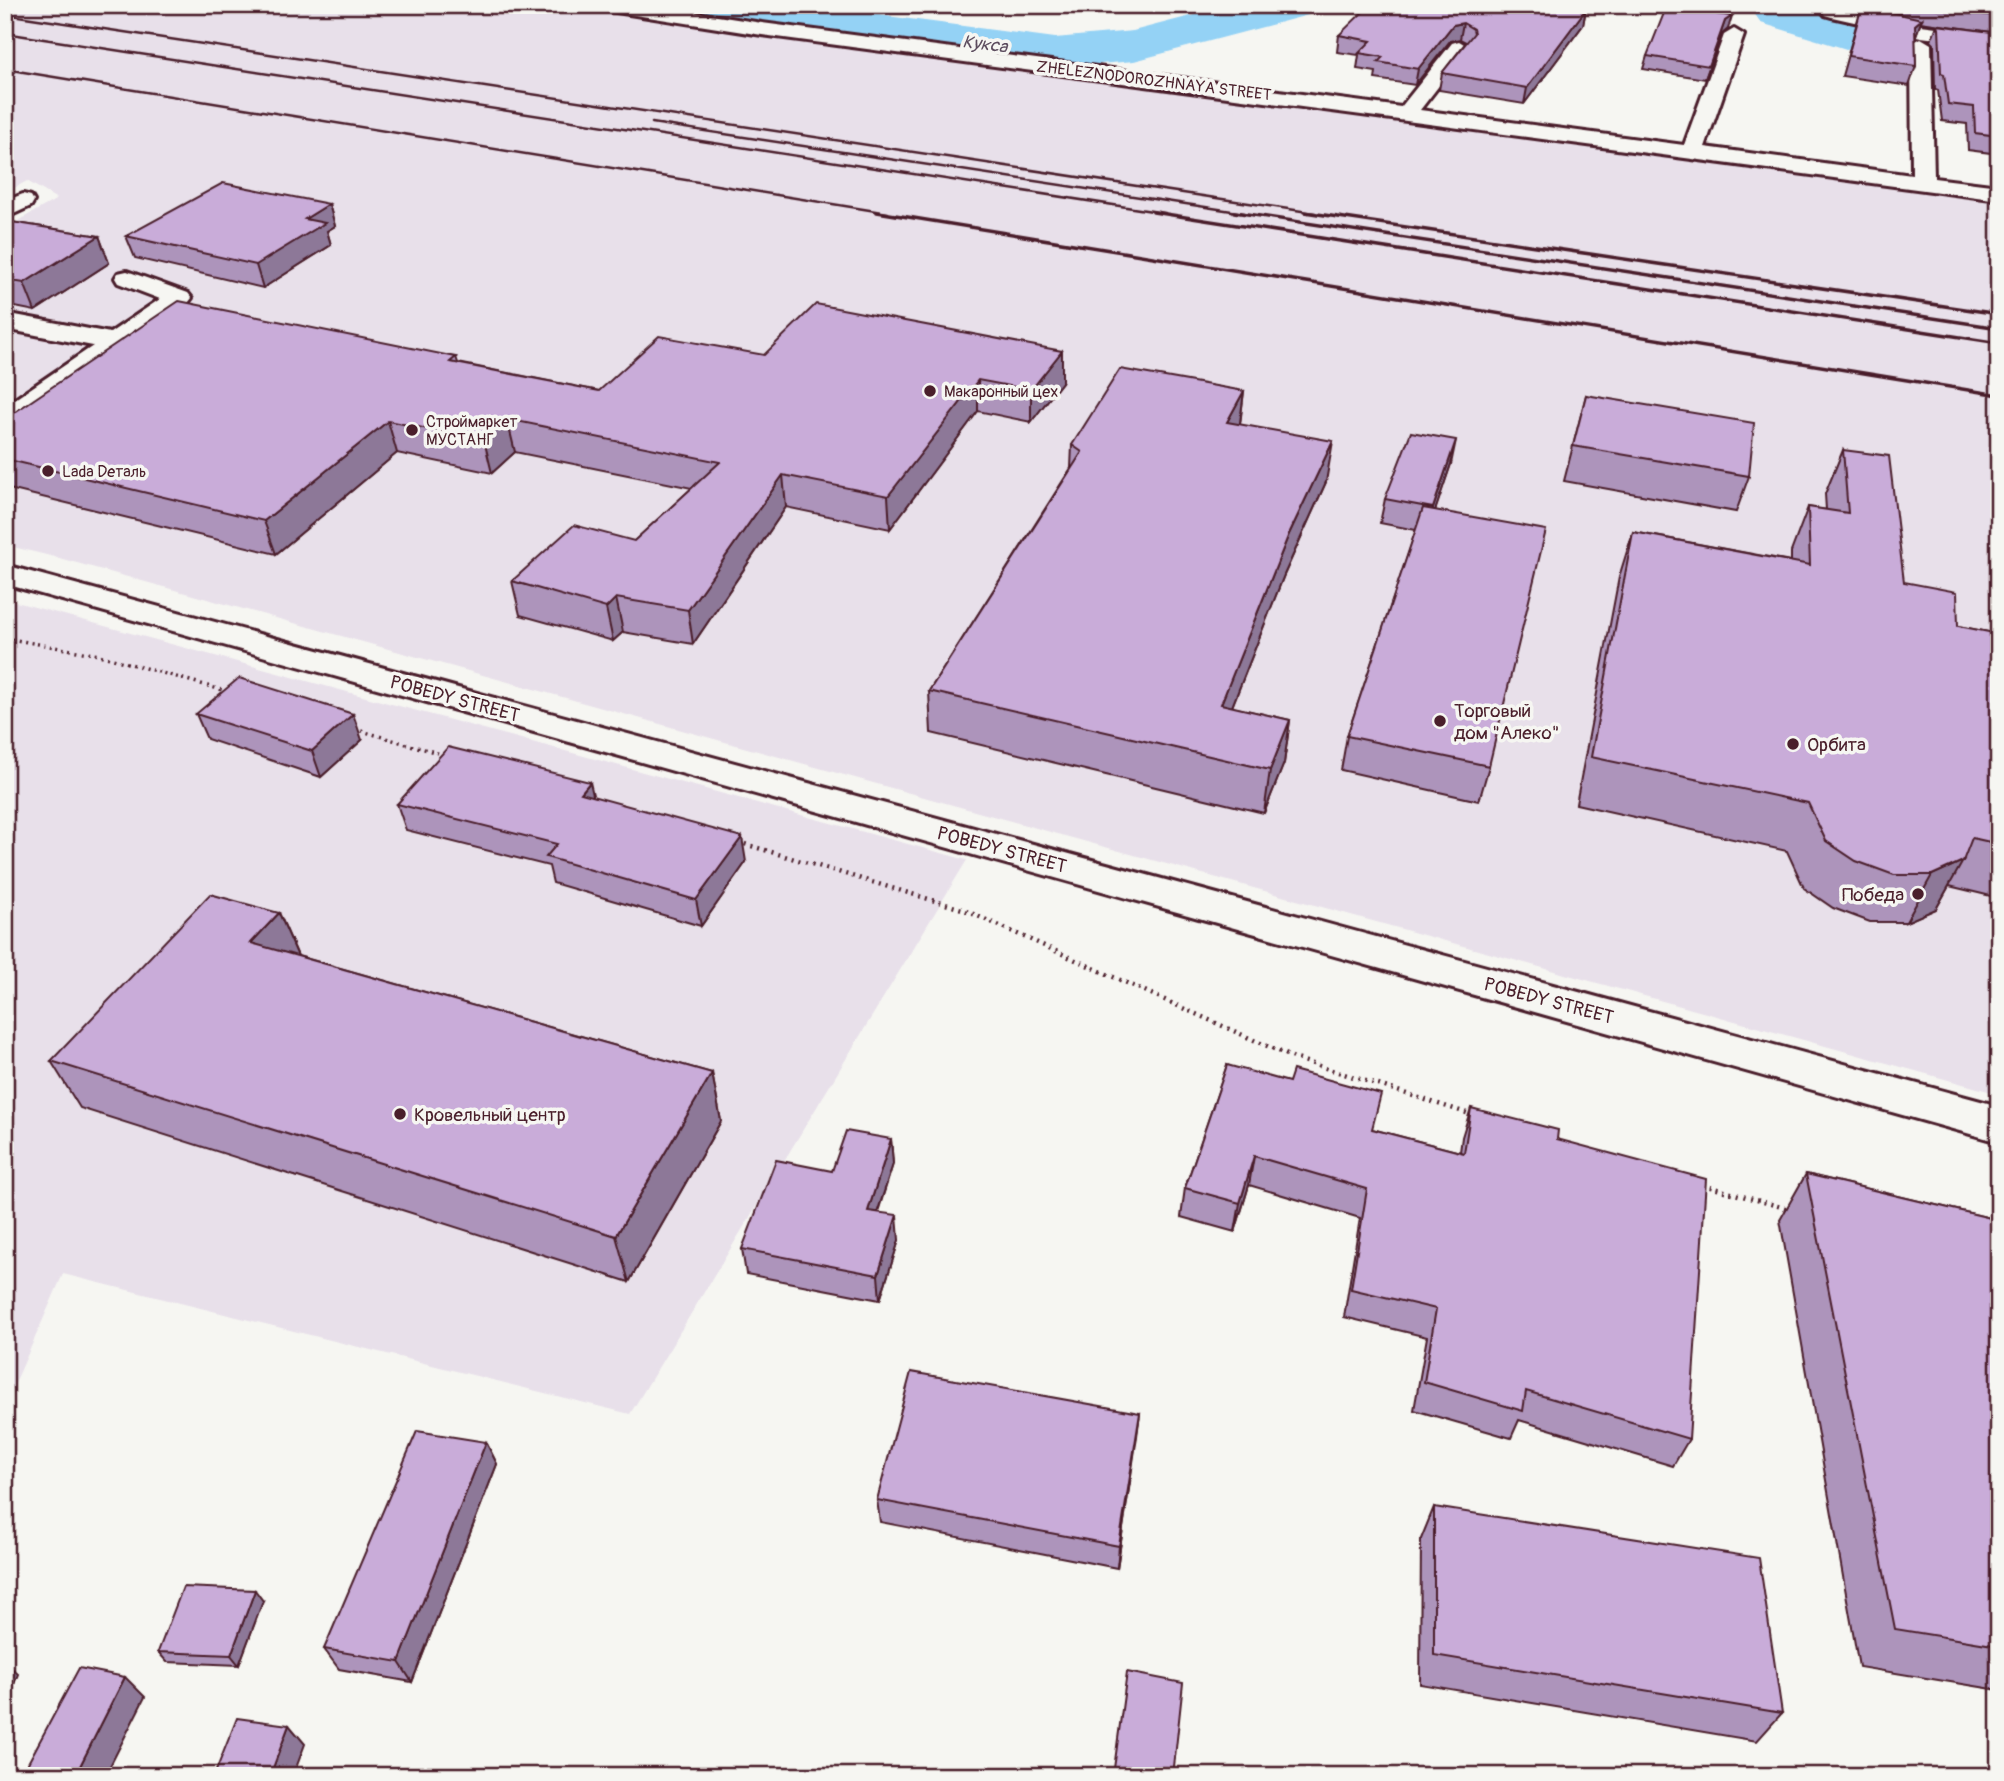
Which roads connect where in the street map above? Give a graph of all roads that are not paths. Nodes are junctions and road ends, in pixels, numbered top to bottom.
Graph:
1 (610, 5) edge
2 (1827, 5) edge
3 (1734, 35) edge
4 (1999, 41) edge
5 (1921, 44) edge
6 (1459, 47) edge
7 (1407, 113) junction
8 (1692, 152) junction
9 (1923, 183) junction
10 (1999, 193) edge
11 (127, 278) dead end
12 (5, 321) edge
13 (114, 342) junction
14 (5, 405) edge
15 (5, 574) edge
16 (1999, 1124) edge

1 - 7 street, ZHELEZNODOROZHNAYA STREET
2 - 4 street
3 - 8 street
5 - 9 street
6 - 7 street
7 - 8 street, ZHELEZNODOROZHNAYA STREET
8 - 9 street, ZHELEZNODOROZHNAYA STREET
9 - 10 street, ZHELEZNODOROZHNAYA STREET
11 - 13 street
12 - 13 street
13 - 14 street
15 - 16 street, POBEDY STREET

